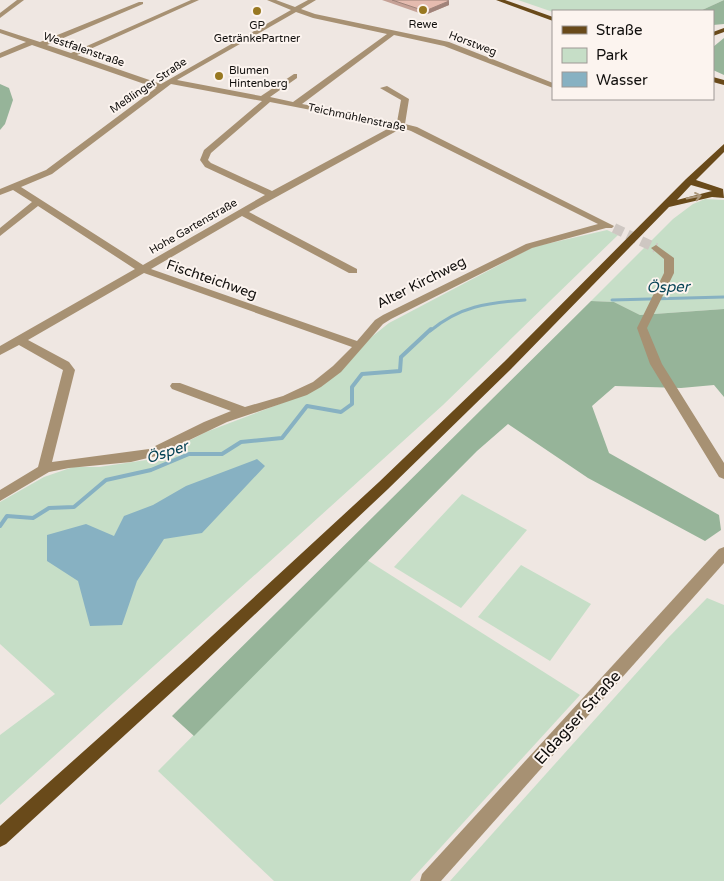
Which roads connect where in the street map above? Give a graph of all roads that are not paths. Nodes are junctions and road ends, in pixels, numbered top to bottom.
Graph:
1 (21, 0) edge
2 (133, 0) edge
3 (196, 0) edge
4 (270, 0) edge
5 (313, 0) edge
6 (499, 0) edge
7 (141, 3) junction
8 (150, 6) dead end
9 (158, 10) dead end
10 (295, 10) junction
11 (168, 13) junction
12 (0, 16) edge
13 (552, 19) edge
14 (0, 31) edge
15 (394, 32) junction
16 (30, 43) junction
17 (40, 45) junction
18 (0, 56) edge
19 (70, 56) junction
20 (294, 76) dead end
21 (170, 81) junction
22 (552, 86) edge
23 (161, 87) junction
24 (384, 88) dead end
25 (266, 99) junction
26 (296, 104) junction
27 (401, 125) junction
28 (724, 147) edge
29 (689, 181) junction
30 (15, 187) junction
31 (0, 192) edge
32 (724, 194) edge
33 (272, 195) junction
34 (38, 202) junction
35 (666, 205) junction
36 (242, 212) junction
37 (610, 226) joint
38 (0, 233) edge
39 (656, 248) tunnel mouth
40 (142, 269) junction
41 (353, 271) dead end
42 (18, 340) junction
43 (358, 345) junction
44 (0, 351) edge
45 (176, 386) dead end
46 (243, 411) junction
47 (44, 469) junction
48 (724, 474) edge
49 (0, 496) edge
50 (724, 553) edge
51 (0, 838) edge
52 (429, 881) edge

1 - 12 street
2 - 7 street
3 - 11 street
4 - 10 street, Horstweg
5 - 10 street, Meßlinger Straße
6 - 13 main road
7 - 8 street
7 - 17 street
9 - 11 street
10 - 15 street, Horstweg
10 - 21 street, Meßlinger Straße
11 - 19 street
14 - 16 street, Westfalenstraße
15 - 22 street, Horstweg
15 - 26 street
16 - 17 street, Westfalenstraße
16 - 18 street
17 - 19 street, Westfalenstraße
19 - 23 street, Westfalenstraße
20 - 25 street
21 - 23 street, Meßlinger Straße
21 - 25 street, Teichmühlenstraße
23 - 30 street, Meßlinger Straße
24 - 27 street
25 - 26 street, Teichmühlenstraße
25 - 33 street
26 - 27 street, Teichmühlenstraße
27 - 33 street, Hohe Gartenstraße
27 - 37 street, Teichmühlenstraße
28 - 29 main road
29 - 32 main road
29 - 35 main road
30 - 31 street, Meßlinger Straße
30 - 34 street, Fischteichweg
35 -> 32 main road
33 - 36 street, Hohe Gartenstraße
34 - 38 street
34 - 40 street, Fischteichweg
35 - 51 main road
36 - 40 street, Hohe Gartenstraße
36 - 41 street
37 - 43 street, Alter Kirchweg
39 - 48 street
40 - 42 street, Hohe Gartenstraße
40 - 43 street, Fischteichweg
42 - 44 street, Hohe Gartenstraße
42 - 47 street
43 - 46 street, Alter Kirchweg
45 - 46 street
46 - 47 street, Alter Kirchweg
47 - 49 street, Alter Kirchweg
50 - 52 street, Eldagser Straße

